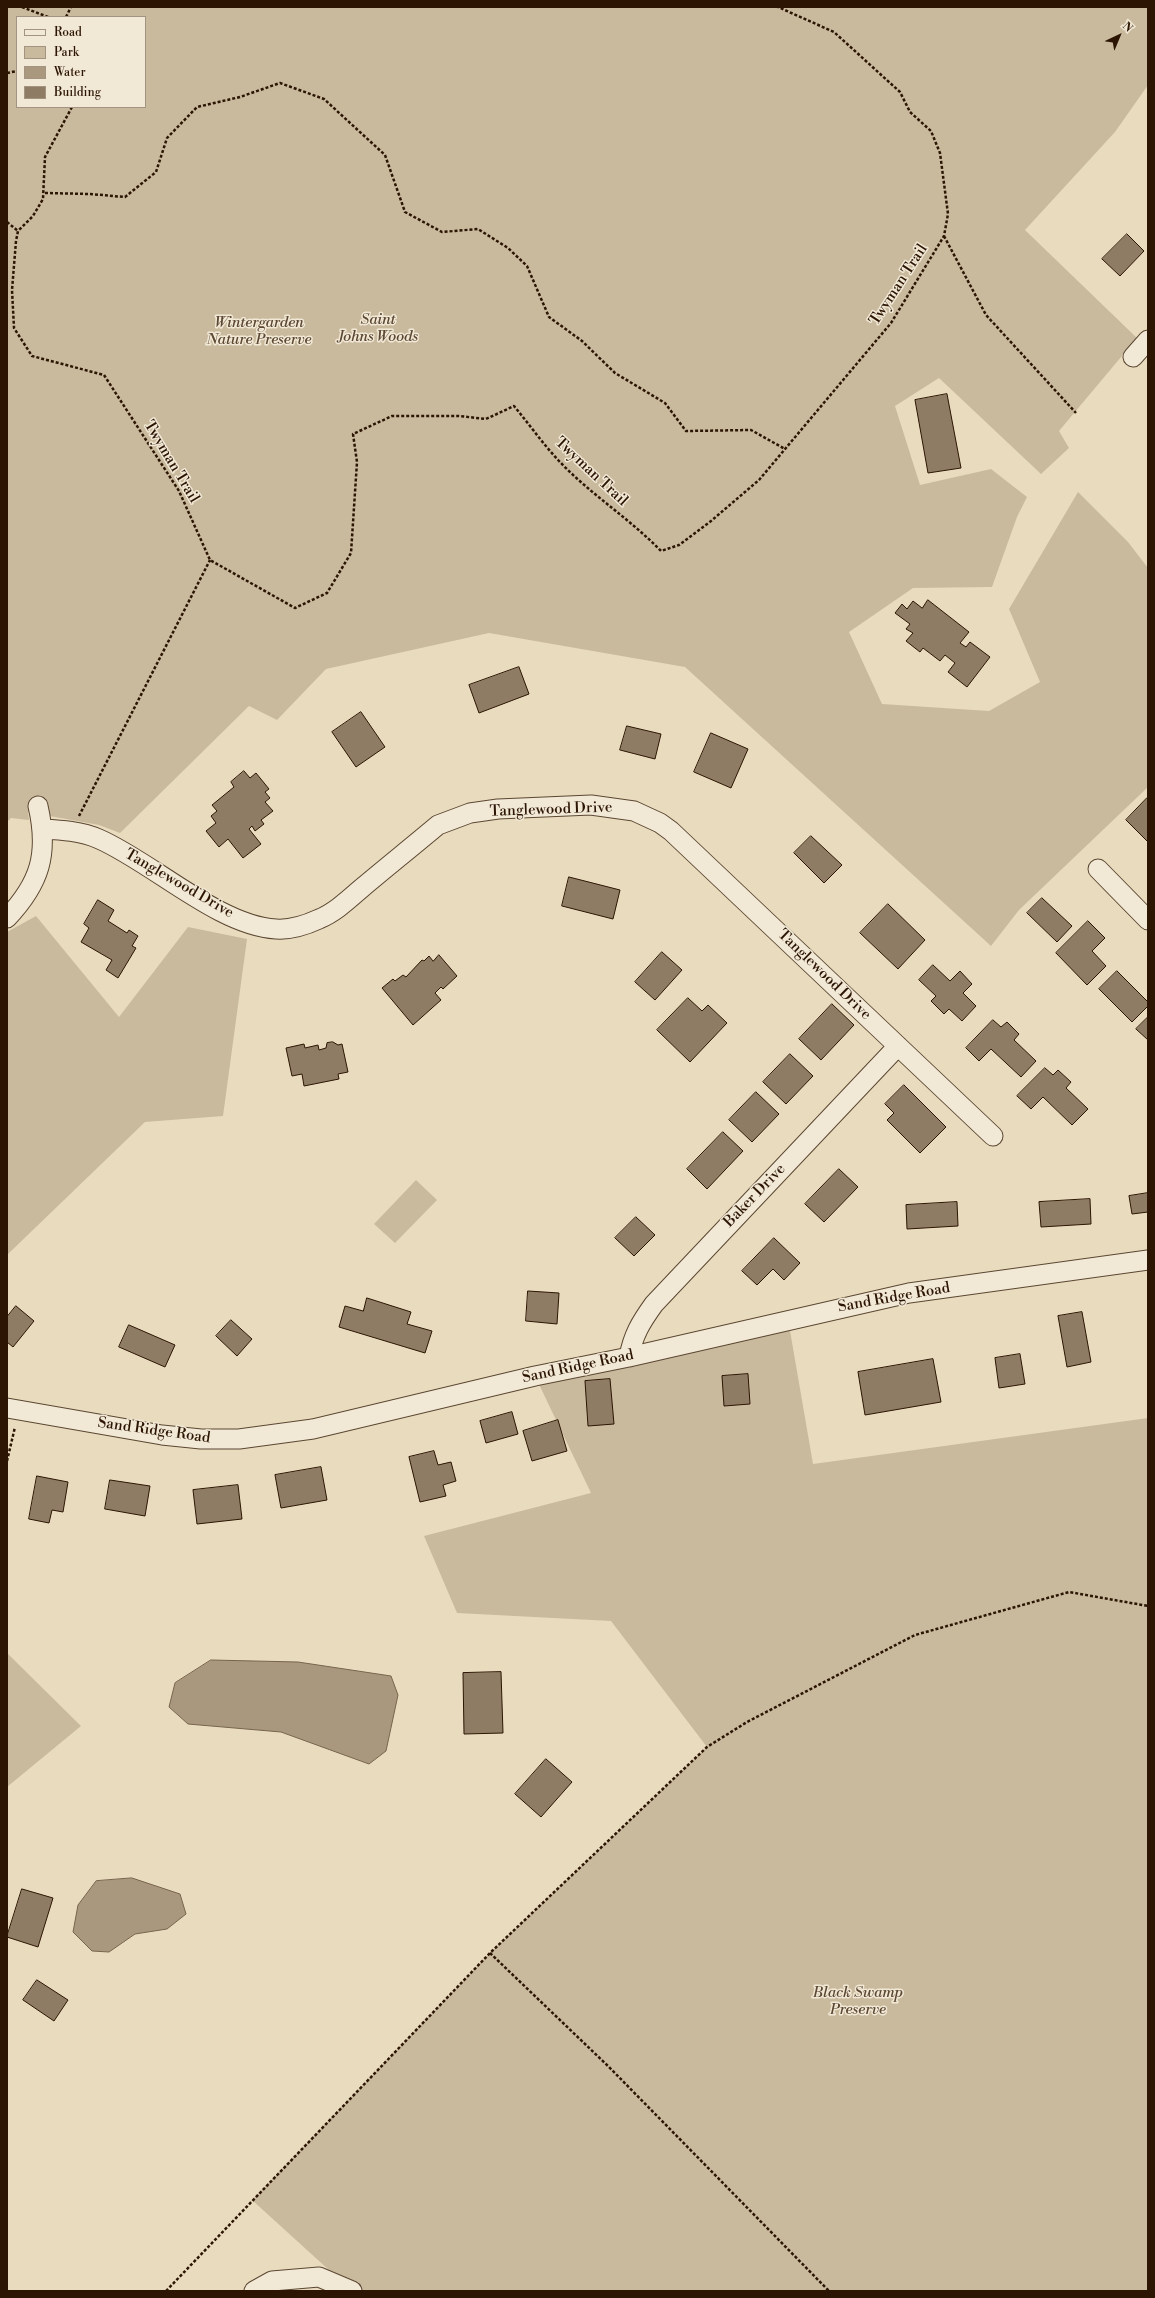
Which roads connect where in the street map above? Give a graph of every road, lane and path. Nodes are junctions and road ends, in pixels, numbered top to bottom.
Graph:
1 (22, 7) edge
2 (71, 7) edge
3 (778, 7) edge
4 (45, 16) edge
5 (66, 16) edge
6 (71, 108) edge
7 (45, 193) junction
8 (7, 222) edge
9 (18, 231) junction
10 (944, 236) junction
11 (1148, 340) edge
12 (1133, 357) dead end
13 (1076, 413) dead end
14 (785, 449) junction
15 (210, 560) junction
16 (38, 806) dead end
17 (42, 829) junction
18 (72, 831) junction
19 (1098, 869) dead end
20 (7, 918) edge
21 (1148, 920) edge
22 (898, 1046) junction
23 (993, 1136) dead end
24 (1148, 1260) edge
25 (629, 1357) junction
26 (13, 1409) edge
27 (7, 1461) edge
28 (1148, 1606) edge
29 (490, 1953) junction
30 (166, 2291) edge
31 (254, 2291) edge
32 (352, 2291) edge
33 (829, 2291) edge

1 - 4 path
2 - 5 path
3 - 10 path, Twyman Trail
6 - 7 path
7 - 9 path
7 - 14 path
8 - 9 path
9 - 15 path, Twyman Trail
10 - 13 path
10 - 14 path, Twyman Trail
11 - 12 street
14 - 15 path, Twyman Trail
15 - 18 path
16 - 17 street
17 - 18 street, Tanglewood Drive
17 - 20 street
18 - 22 street, Tanglewood Drive
19 - 21 street
22 - 23 street, Tanglewood Drive
22 - 25 street, Baker Drive
24 - 25 street, Sand Ridge Road
25 - 26 street, Sand Ridge Road
26 - 27 path
28 - 29 path
29 - 30 path
29 - 33 path
31 - 32 street

